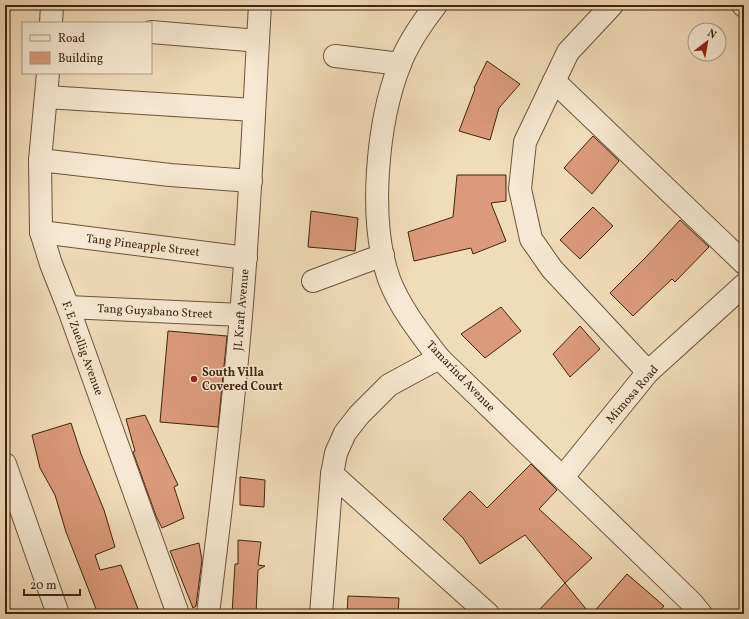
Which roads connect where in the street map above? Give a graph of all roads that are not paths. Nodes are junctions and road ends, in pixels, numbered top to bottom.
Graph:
1 (52, 5) edge
2 (260, 5) edge
3 (436, 5) edge
4 (611, 5) edge
5 (51, 22) edge
6 (152, 32) edge
7 (258, 41) junction
8 (335, 56) dead end
9 (400, 64) junction
10 (48, 74) edge
11 (554, 81) junction
12 (46, 97) junction
13 (254, 110) junction
14 (40, 160) junction
15 (251, 181) junction
16 (41, 232) junction
17 (383, 255) junction
18 (246, 258) junction
19 (744, 263) edge
20 (313, 281) dead end
21 (744, 285) edge
22 (68, 307) junction
23 (242, 315) junction
24 (439, 358) junction
25 (648, 372) junction
26 (5, 464) edge
27 (332, 474) junction
28 (563, 477) junction
29 (692, 610) edge
30 (58, 614) edge
31 (178, 614) edge
32 (208, 614) edge
33 (321, 614) edge
34 (488, 614) edge

1 - 5 street
2 - 7 street, JL Kraft Avenue
3 - 9 street, Tamarind Avenue
4 - 11 street
6 - 7 street
7 - 13 street, JL Kraft Avenue
8 - 9 street
9 - 17 street, Tamarind Avenue
10 - 12 street, F. E Zuellig Avenue
11 - 19 street
11 - 25 street
12 - 13 street
12 - 14 street, F. E Zuellig Avenue
13 - 15 street, JL Kraft Avenue
14 - 15 street
14 - 16 street, F. E Zuellig Avenue
15 - 18 street, JL Kraft Avenue
16 - 18 street, Tang Pineapple Street
16 - 22 street, F. E Zuellig Avenue
17 - 20 street
17 - 24 street, Tamarind Avenue
18 - 23 street, JL Kraft Avenue
21 - 25 street, Mimosa Road
22 - 23 street, Tang Guyabano Street
22 - 31 street, F. E Zuellig Avenue
23 - 32 street, JL Kraft Avenue
24 - 27 street
24 - 28 street, Tamarind Avenue
25 - 28 street, Mimosa Road
26 - 30 street
27 - 33 street
27 - 34 street
28 - 29 street, Tamarind Avenue

